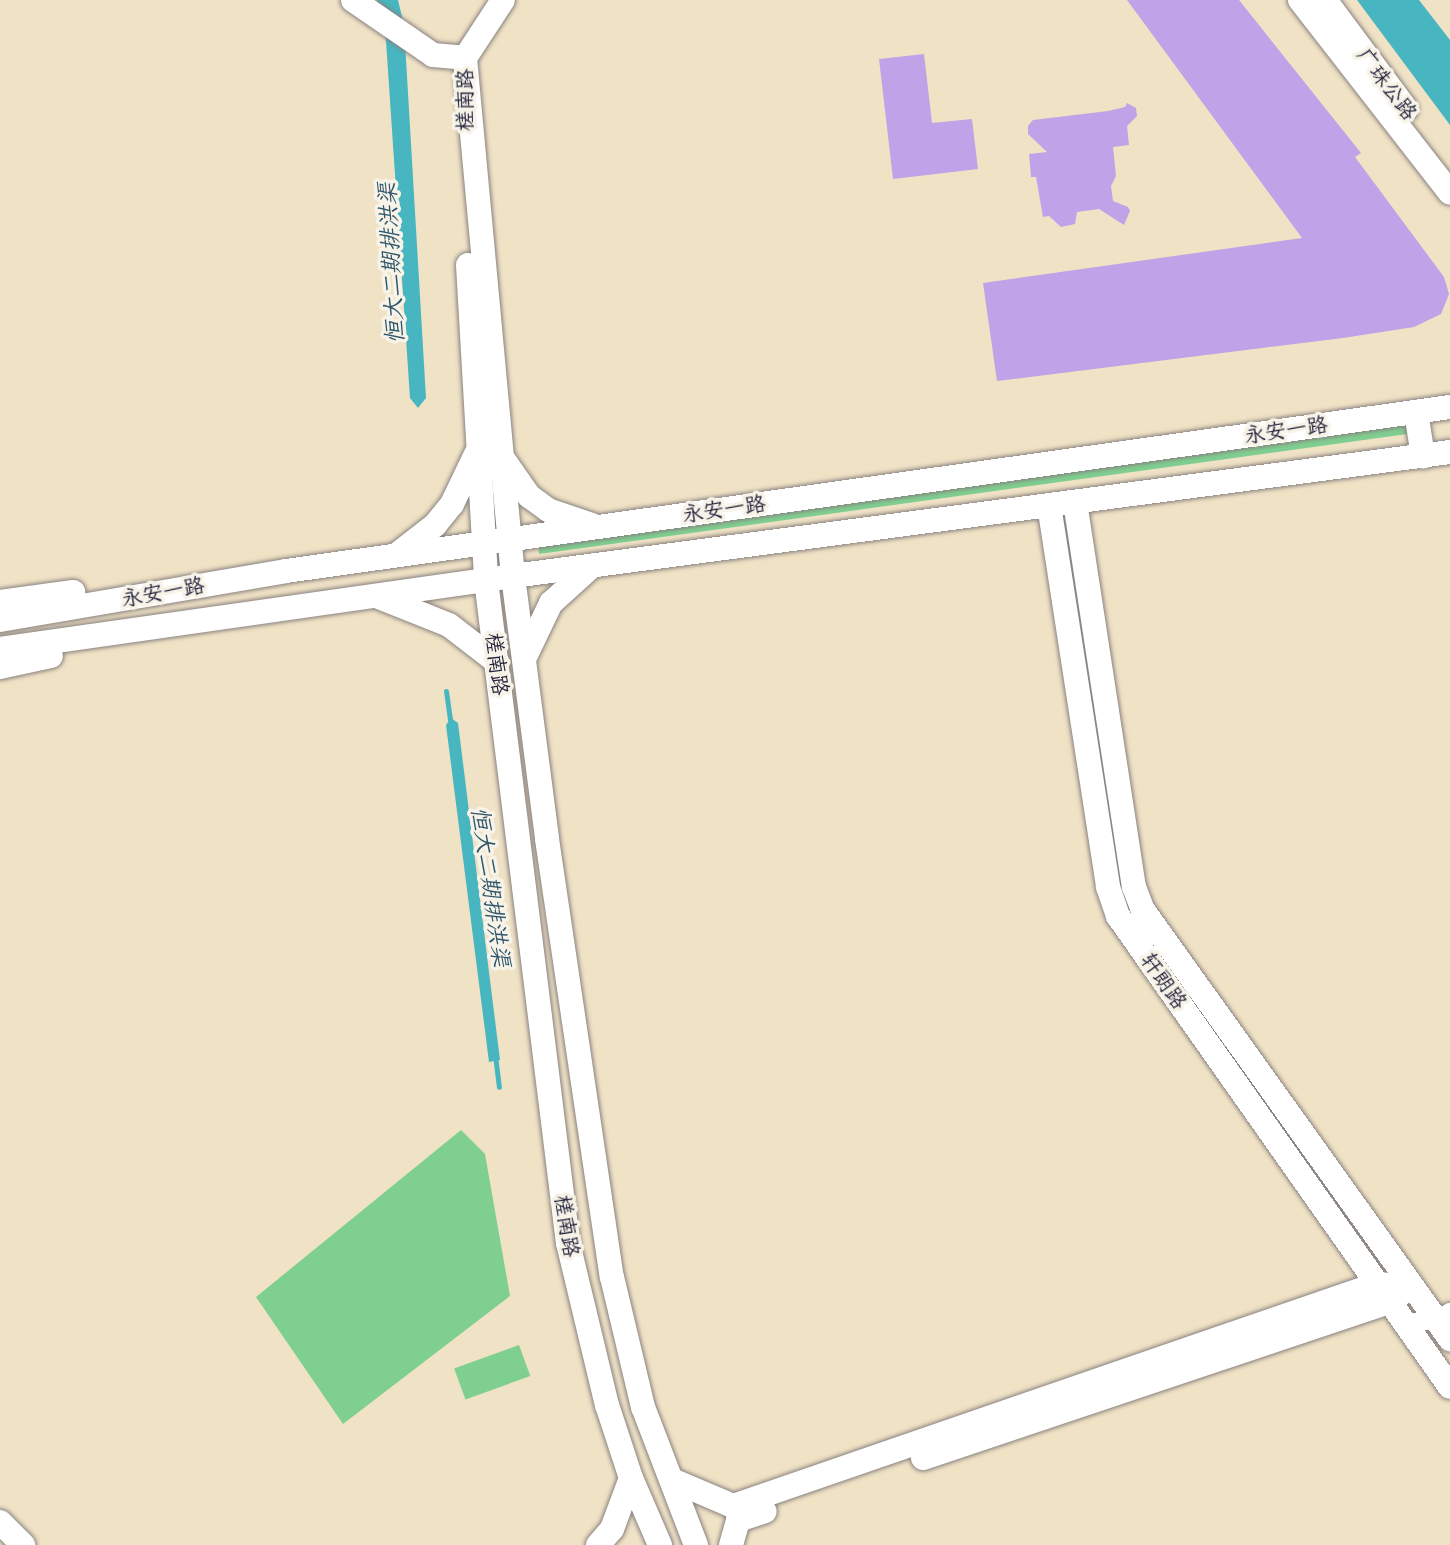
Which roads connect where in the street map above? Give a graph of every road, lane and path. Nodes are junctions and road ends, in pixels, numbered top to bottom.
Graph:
1 (354, 0) edge
2 (381, 0) edge
3 (503, 0) edge
4 (1300, 0) edge
5 (1325, 0) edge
6 (465, 58) junction
7 (1450, 169) edge
8 (1450, 193) edge
9 (1450, 407) edge
10 (1416, 412) junction
11 (1450, 452) edge
12 (490, 453) junction
13 (1423, 456) junction
14 (1075, 502) junction
15 (1049, 505) junction
16 (600, 526) junction
17 (509, 540) junction
18 (483, 543) junction
19 (398, 555) junction
20 (594, 565) junction
21 (286, 571) junction
22 (513, 576) junction
23 (486, 580) junction
24 (375, 595) junction
25 (0, 602) edge
26 (208, 619) junction
27 (0, 620) edge
28 (0, 649) edge
29 (524, 659) junction
30 (497, 662) junction
31 (0, 667) edge
32 (600, 1194) junction
33 (563, 1199) junction
34 (1413, 1287) junction
35 (1383, 1293) junction
36 (1404, 1323) junction
37 (1446, 1324) edge
38 (1450, 1387) edge
39 (631, 1478) junction
40 (672, 1480) junction
41 (0, 1522) edge
42 (23, 1545) edge
43 (598, 1545) edge
44 (660, 1545) edge
45 (696, 1545) edge
46 (731, 1545) edge

1 - 6 main road
2 - 6 main road
3 - 6 main road
4 - 8 main road
5 - 7 main road, 广珠公路
6 - 12 main road, 槎南路
9 - 10 main road, 永安一路
10 - 13 main road
10 - 16 main road, 永安一路
11 - 13 main road, 永安一路
12 - 16 main road
12 - 17 main road, 槎南路
12 - 18 main road, 槎南路
12 - 19 main road
13 - 14 main road, 永安一路
14 - 15 main road, 永安一路
14 - 34 main road, 轩朗路
15 - 20 main road, 永安一路
15 - 35 main road, 轩朗路
16 - 17 main road, 永安一路
17 - 18 main road, 永安一路
17 - 22 main road, 槎南路
18 - 19 main road, 永安一路
18 - 23 main road, 槎南路
19 - 21 main road, 永安一路
20 - 22 main road, 永安一路
20 - 29 main road
21 - 25 main road
21 - 27 main road, 永安一路
22 - 23 main road, 永安一路
22 - 29 main road, 槎南路
23 - 24 main road, 永安一路
23 - 30 main road, 槎南路
24 - 26 main road, 永安一路
24 - 30 main road
26 - 28 main road, 永安一路
26 - 31 main road
29 - 32 main road, 槎南路
30 - 33 main road, 槎南路
32 - 33 main road
32 - 40 main road, 槎南路
33 - 39 main road, 槎南路
34 - 35 main road
34 - 37 main road, 轩朗路
35 - 36 main road, 轩朗路
35 - 40 main road
35 - 46 main road
36 - 37 street
36 - 38 main road, 轩朗路
39 - 43 main road
39 - 44 main road, 槎南路
40 - 45 main road, 槎南路
41 - 42 main road

